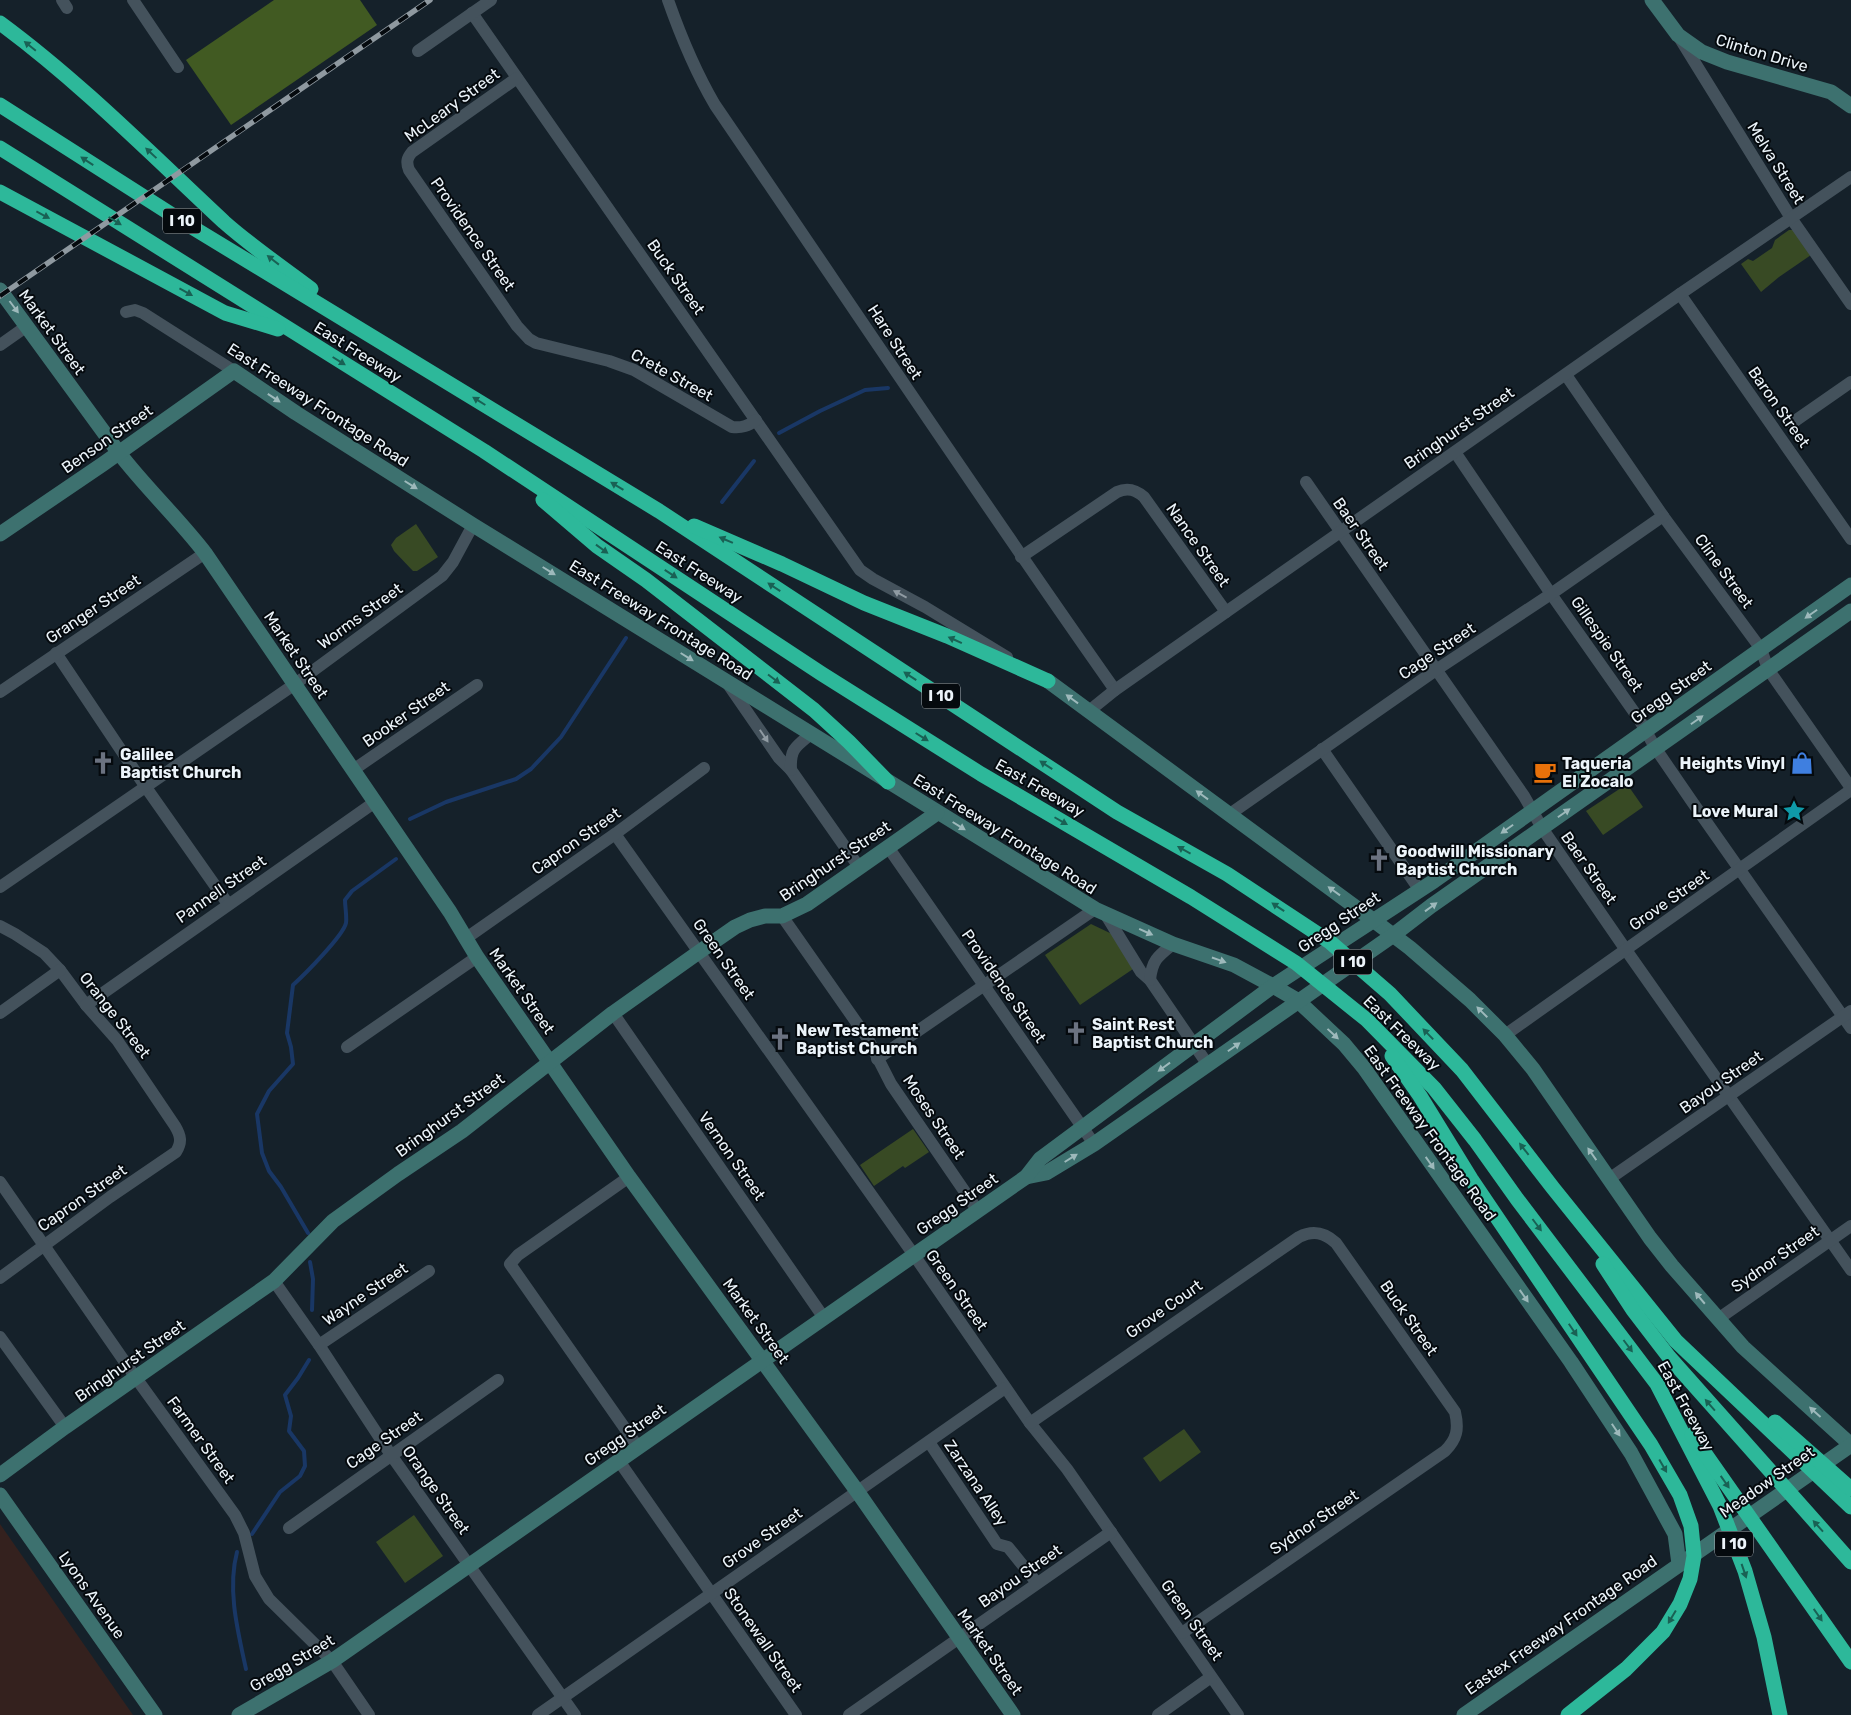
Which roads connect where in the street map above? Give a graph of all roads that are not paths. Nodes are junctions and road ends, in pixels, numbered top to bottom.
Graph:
1 (133, 0) edge
2 (491, 0) edge
3 (668, 0) edge
4 (1652, 0) edge
5 (472, 13) junction
6 (0, 23) edge
7 (1678, 36) junction
8 (418, 51) dead end
9 (178, 67) dead end
10 (517, 78) junction
11 (0, 105) edge
12 (1851, 106) edge
13 (0, 148) edge
14 (407, 158) joint
15 (1851, 177) edge
16 (0, 192) edge
17 (1791, 218) junction
18 (0, 290) edge
19 (1680, 294) junction
20 (1851, 304) edge
21 (126, 312) dead end
22 (27, 326) junction
23 (517, 326) joint
24 (367, 333) junction
25 (297, 335) junction
26 (0, 345) edge
27 (234, 371) junction
28 (1566, 375) junction
29 (1851, 382) edge
30 (756, 420) junction
31 (1792, 423) dead end
32 (484, 451) junction
33 (1455, 452) junction
34 (119, 453) junction
35 (1306, 482) dead end
36 (659, 511) junction
37 (1663, 516) junction
38 (474, 525) junction
39 (1341, 533) junction
40 (0, 534) edge
41 (1851, 539) edge
42 (205, 553) junction
43 (1020, 557) junction
44 (1851, 586) edge
45 (1551, 594) junction
46 (1851, 611) edge
47 (1226, 612) junction
48 (1761, 649) junction
49 (56, 653) junction
50 (1768, 669) junction
51 (1436, 670) junction
52 (1048, 681) junction
53 (727, 682) junction
54 (295, 684) junction
55 (477, 685) dead end
56 (1115, 690) junction
57 (0, 692) edge
58 (1089, 711) junction
59 (1647, 731) junction
60 (811, 734) junction
61 (1322, 749) junction
62 (1656, 749) junction
63 (704, 768) dead end
64 (353, 770) junction
65 (791, 770) junction
66 (888, 782) junction
67 (146, 786) junction
68 (1851, 789) edge
69 (375, 802) junction
70 (1534, 811) junction
71 (938, 813) junction
72 (1230, 814) junction
73 (1542, 828) junction
74 (615, 834) junction
75 (888, 847) junction
76 (859, 867) junction
77 (1740, 870) junction
78 (0, 887) edge
79 (1419, 889) junction
80 (228, 904) junction
81 (1100, 912) junction
82 (782, 916) junction
83 (1373, 920) junction
84 (0, 926) edge
85 (1392, 936) junction
86 (465, 939) junction
87 (1173, 944) junction
88 (1626, 950) junction
89 (699, 952) junction
90 (477, 958) junction
91 (60, 970) junction
92 (1150, 980) junction
93 (984, 986) junction
94 (1273, 986) junction
95 (1297, 1000) junction
96 (86, 1005) junction
97 (0, 1013) edge
98 (613, 1013) junction
99 (1847, 1014) edge
100 (1367, 1020) junction
101 (1851, 1028) edge
102 (1505, 1035) junction
103 (1194, 1045) junction
104 (347, 1047) dead end
105 (877, 1059) junction
106 (550, 1061) junction
107 (1208, 1065) junction
108 (1728, 1097) junction
109 (1082, 1127) junction
110 (181, 1144) joint
111 (1094, 1144) junction
112 (629, 1176) junction
113 (1026, 1177) junction
114 (1609, 1178) junction
115 (0, 1182) edge
116 (1554, 1188) junction
117 (978, 1211) junction
118 (1851, 1226) edge
119 (1320, 1232) joint
120 (1830, 1240) junction
121 (44, 1245) junction
122 (914, 1255) junction
123 (1851, 1270) edge
124 (429, 1271) dead end
125 (0, 1278) edge
126 (274, 1281) junction
127 (1633, 1287) junction
128 (824, 1318) junction
129 (1718, 1319) junction
130 (0, 1337) edge
131 (319, 1345) junction
132 (763, 1360) junction
133 (136, 1378) junction
134 (498, 1380) dead end
135 (1657, 1384) junction
136 (1005, 1388) junction
137 (1030, 1423) junction
138 (65, 1428) junction
139 (1458, 1432) joint
140 (928, 1442) junction
141 (1851, 1445) edge
142 (638, 1447) junction
143 (391, 1455) junction
144 (619, 1461) junction
145 (0, 1476) edge
146 (1851, 1489) edge
147 (857, 1491) junction
148 (0, 1495) edge
149 (1851, 1507) edge
150 (289, 1528) dead end
151 (1111, 1532) junction
152 (1851, 1562) edge
153 (1679, 1564) junction
154 (469, 1565) junction
155 (1037, 1583) junction
156 (711, 1594) junction
157 (1182, 1632) junction
158 (959, 1638) junction
159 (332, 1661) junction
160 (1851, 1662) edge
161 (1211, 1677) junction
162 (563, 1698) junction
163 (155, 1715) edge
164 (239, 1715) edge
165 (369, 1715) edge
166 (538, 1715) edge
167 (575, 1715) edge
168 (796, 1715) edge
169 (849, 1715) edge
170 (1012, 1715) edge
171 (1158, 1715) edge
172 (1238, 1715) edge
173 (1464, 1715) edge
174 (1568, 1715) edge
175 (1780, 1715) edge

1 - 9 street
2 - 5 street
3 - 43 street, Hare Street
4 - 7 street, Clinton Drive
5 - 8 street
5 - 10 street, Buck Street
24 -> 6 highway
7 - 12 street, Clinton Drive
7 - 17 street, Melva Street
10 - 14 street, McLeary Street
10 - 30 street, Buck Street
24 -> 11 highway, East Freeway / I 10
13 -> 25 highway, East Freeway / I 10
14 - 23 street, Providence Street
15 - 17 street, Bringhurst Street
16 -> 25 highway
17 - 19 street, Bringhurst Street
17 - 20 street, Melva Street
18 -> 22 street, Market Street
19 - 28 street, Bringhurst Street
19 - 41 street, Baron Street
21 - 27 street, East Freeway Frontage Road
22 - 26 street
22 - 34 street, Market Street
23 - 30 street, Crete Street
36 -> 24 highway, East Freeway / I 10
25 -> 32 highway, East Freeway / I 10
27 - 34 street, Benson Street
27 -> 38 street, East Freeway Frontage Road
28 - 33 street, Bringhurst Street
28 - 37 street, Cline Street
29 - 31 street
52 -> 30 street, Buck Street
32 -> 66 highway
32 -> 100 highway, East Freeway / I 10
33 - 39 street, Bringhurst Street
33 - 45 street, Gillespie Street
34 - 40 street, Benson Street
34 - 42 street, Market Street
35 - 39 street, Baer Street
52 -> 36 highway
116 -> 36 highway, East Freeway / I 10
37 - 45 street, Cage Street
37 - 48 street, Cline Street
38 -> 53 street, East Freeway Frontage Road
38 - 54 street, Worms Street
39 - 47 street, Bringhurst Street
39 - 51 street, Baer Street
42 - 49 street, Granger Street
42 - 54 street, Market Street
43 - 47 street, Nance Street
43 - 56 street, Hare Street
44 -> 48 street, Gregg Street
45 - 51 street, Cage Street
45 - 59 street, Gillespie Street
46 - 50 street, Gregg Street
47 - 56 street, Bringhurst Street
48 - 50 street, Cline Street
48 - 59 street, Gregg Street
49 - 57 street, Granger Street
49 - 67 street
62 -> 50 street, Gregg Street
50 - 68 street, Cline Street
51 - 61 street, Cage Street
51 - 70 street, Baer Street
58 -> 52 street
53 - 60 street, East Freeway Frontage Road
53 -> 65 street
54 - 64 street, Market Street
54 - 67 street, Worms Street
55 - 64 street, Booker Street
56 - 58 street, Bringhurst Street
72 -> 58 street
59 - 62 street, Gillespie Street
59 - 70 street, Gregg Street
60 - 65 street
60 - 66 street, East Freeway Frontage Road
61 - 72 street, Cage Street
61 - 79 street
73 -> 62 street, Gregg Street
62 - 77 street, Gillespie Street
63 - 74 street, Capron Street
64 - 69 street, Market Street
65 - 76 street
66 - 71 street, East Freeway Frontage Road
67 - 78 street, Worms Street
67 - 80 street
68 - 77 street, Grove Street
69 - 80 street, Pannell Street
69 - 86 street, Market Street
70 - 73 street, Baer Street
70 -> 79 street, Gregg Street
71 - 75 street, Bringhurst Street
71 -> 81 street, East Freeway Frontage Road
83 -> 72 street
85 -> 73 street, Gregg Street
73 - 88 street, Baer Street
74 - 86 street, Capron Street
74 - 89 street, Green Street
75 - 76 street, Bringhurst Street
75 - 93 street, Providence Street
76 - 82 street, Bringhurst Street
77 - 88 street, Grove Street
77 - 99 street, Gillespie Street
79 - 83 street, Gregg Street
80 - 96 street, Pannell Street
81 -> 87 street, East Freeway Frontage Road
81 - 92 street
81 - 93 street
82 - 89 street, Bringhurst Street
82 - 105 street, Moses Street
83 - 85 street
83 - 94 street, Gregg Street
84 - 91 street, Orange Street
85 - 95 street, Gregg Street
102 -> 85 street
86 - 90 street, Market Street
87 - 92 street
87 -> 94 street, East Freeway Frontage Road
88 - 102 street, Grove Street
88 - 108 street, Baer Street
89 - 98 street, Bringhurst Street
89 - 122 street, Green Street
90 - 104 street
90 - 106 street, Market Street
91 - 96 street, Orange Street
91 - 97 street
92 - 103 street
93 - 105 street
93 - 109 street, Providence Street
94 - 95 street, East Freeway Frontage Road
94 - 103 street, Gregg Street
107 -> 95 street, Gregg Street
95 -> 153 street, East Freeway Frontage Road
96 - 110 street, Orange Street
98 - 106 street, Bringhurst Street
98 - 128 street, Vernon Street
99 - 101 street, Gillespie Street
99 - 108 street, Bayou Street
100 -> 135 highway, East Freeway / I 10
100 -> 174 highway
114 -> 102 street
103 - 107 street
103 -> 109 street, Gregg Street
105 - 117 street, Moses Street
106 - 112 street, Market Street
106 - 126 street, Bringhurst Street
107 - 111 street, Gregg Street
108 - 114 street, Bayou Street
108 - 120 street, Baer Street
109 - 111 street, Providence Street
109 - 113 street, Gregg Street
110 - 121 street, Capron Street
113 -> 111 street, Gregg Street
112 - 132 street, Market Street
112 - 142 street
113 - 117 street, Gregg Street
129 -> 114 street
115 - 121 street, Farmer Street
116 - 127 highway, East Freeway / I 10
152 -> 116 highway
117 - 122 street, Gregg Street
118 - 120 street, Sydnor Street
119 - 137 street, Grove Court
119 - 139 street, Buck Street
120 - 123 street, Baer Street
120 - 129 street, Sydnor Street
121 - 125 street, Capron Street
121 - 133 street, Farmer Street
122 - 128 street, Gregg Street
122 - 136 street, Green Street
124 - 131 street, Wayne Street
126 - 131 street, Orange Street
126 - 133 street, Bringhurst Street
127 - 146 highway
127 - 149 highway, East Freeway / I 10
128 - 132 street, Gregg Street
141 -> 129 street
130 - 138 street
131 - 143 street, Orange Street
132 - 142 street, Gregg Street
132 - 147 street, Market Street
133 - 138 street, Bringhurst Street
133 - 159 street, Farmer Street
134 - 143 street, Cage Street
135 -> 160 highway
135 -> 175 highway, East Freeway / I 10
136 - 137 street, Green Street
136 - 140 street, Grove Street
137 - 151 street, Green Street
138 - 145 street, Bringhurst Street
139 - 157 street, Sydnor Street
140 - 147 street, Grove Street
140 - 155 street, Zarzana Alley
141 - 153 street, Meadow Street
142 - 144 street, Gregg Street
143 - 150 street, Cage Street
143 - 154 street, Orange Street
144 - 154 street, Gregg Street
144 - 156 street, Stonewall Street
147 - 156 street, Grove Street
147 - 158 street, Market Street
148 - 163 street, Lyons Avenue
151 - 155 street, Bayou Street
151 - 157 street, Green Street
153 - 173 street, Eastex Freeway Frontage Road
154 - 159 street, Gregg Street
154 - 162 street, Orange Street
155 - 158 street, Bayou Street
156 - 162 street, Grove Street
156 - 168 street, Stonewall Street
157 - 161 street, Green Street
158 - 169 street, Bayou Street
158 - 170 street, Market Street
159 - 164 street, Gregg Street
159 - 165 street, Farmer Street
161 - 171 street
161 - 172 street, Green Street
162 - 166 street, Grove Street
162 - 167 street, Orange Street

